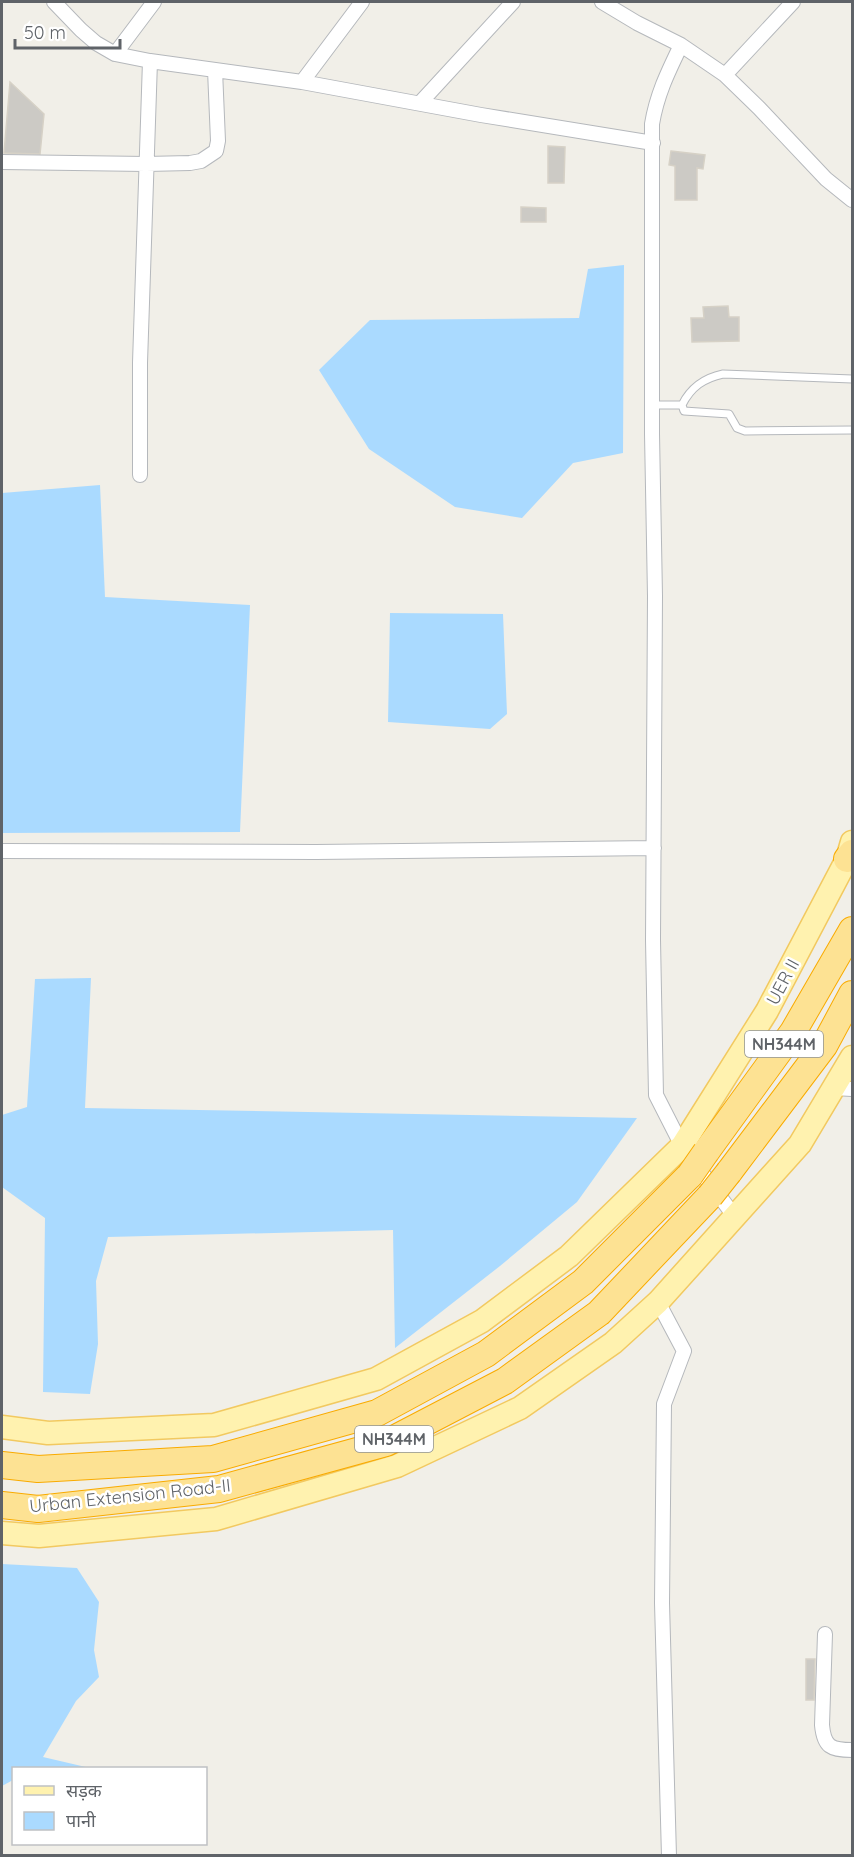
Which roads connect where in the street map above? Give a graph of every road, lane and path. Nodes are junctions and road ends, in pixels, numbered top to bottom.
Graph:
1 (54, 2) edge
2 (154, 2) edge
3 (362, 2) edge
4 (513, 2) edge
5 (602, 2) edge
6 (793, 2) edge
7 (622, 6) edge
8 (681, 45) junction
9 (116, 54) junction
10 (150, 62) junction
11 (215, 70) junction
12 (725, 75) junction
13 (302, 82) junction
14 (420, 103) junction
15 (653, 143) junction
16 (2, 162) edge
17 (146, 164) junction
18 (852, 200) edge
19 (852, 379) edge
20 (652, 405) junction
21 (682, 405) junction
22 (852, 430) edge
23 (140, 475) dead end
24 (654, 848) junction
25 (2, 851) edge
26 (851, 851) edge
27 (852, 930) edge
28 (852, 994) edge
29 (852, 1057) edge
30 (843, 1088) edge
31 (694, 1160) junction
32 (718, 1186) junction
33 (735, 1217) junction
34 (658, 1302) junction
35 (2, 1427) edge
36 (2, 1465) edge
37 (2, 1505) edge
38 (2, 1533) edge
39 (825, 1634) dead end
40 (852, 1750) edge
41 (669, 1856) edge

1 - 9 street
2 - 9 street
3 - 13 street
4 - 14 street
5 - 7 street
6 - 12 street
7 - 8 street
8 - 12 street
8 - 15 street
9 - 10 street
10 - 11 street
10 - 17 street
11 - 13 street
11 - 17 street
12 - 18 street
13 - 14 street
14 - 15 street
15 - 20 street
16 - 17 street
17 - 23 street
19 - 21 lane
20 - 21 lane
20 - 24 street
21 - 22 lane
24 - 25 street
24 - 31 street
26 - 31 main road, UER II
27 - 31 highway, Urban Extension Road-II / NH344M
28 - 32 highway, Urban Extension Road-II / NH344M
29 - 30 main road
30 - 33 main road
31 - 32 street
31 - 35 main road, UER II
31 - 36 highway, Urban Extension Road-II / NH344M
32 - 33 street
32 - 37 highway, Urban Extension Road-II / NH344M
33 - 34 main road
34 - 38 main road
34 - 41 street
39 - 40 street

